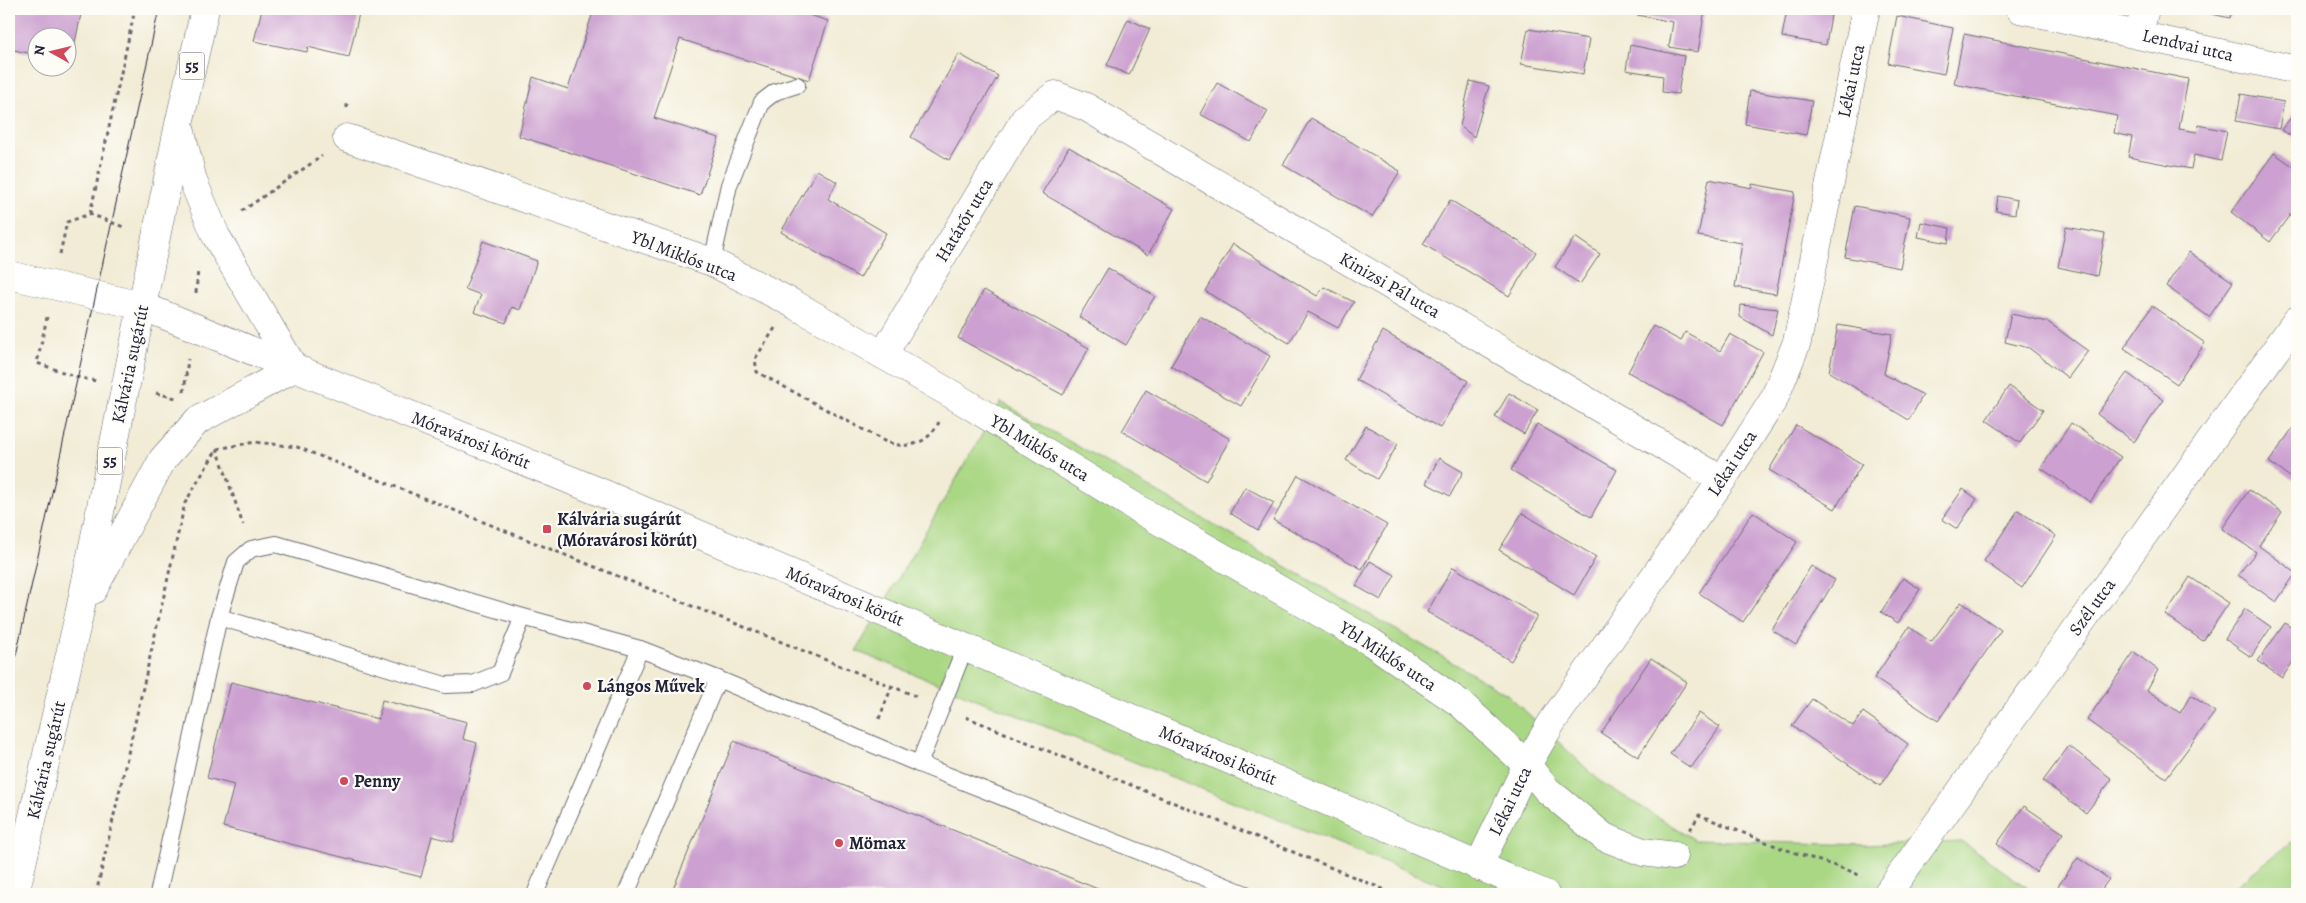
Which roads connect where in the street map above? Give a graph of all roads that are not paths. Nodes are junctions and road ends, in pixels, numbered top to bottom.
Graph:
1 (205, 9) edge
2 (1866, 9) edge
3 (2020, 9) edge
4 (2142, 21) edge
5 (2297, 70) edge
6 (797, 85) dead end
7 (1055, 95) joint
8 (179, 124) junction
9 (347, 138) road end
10 (712, 262) junction
11 (9, 275) edge
12 (142, 306) junction
13 (2297, 320) edge
14 (883, 355) junction
15 (294, 368) junction
16 (1722, 480) junction
17 (79, 615) junction
18 (219, 617) junction
19 (523, 617) junction
20 (964, 647) junction
21 (640, 648) junction
22 (718, 679) junction
23 (919, 764) junction
24 (1527, 765) junction
25 (1674, 856) road end
26 (1478, 867) junction
27 (23, 887) edge
28 (1887, 893) edge
29 (158, 894) edge
30 (535, 894) edge
31 (626, 894) edge
32 (1246, 894) edge
33 (1545, 894) edge

1 - 8 street, Kálvária sugárút / 55
2 - 16 street, Lékai utca
3 - 4 street, Lendvai utca
4 - 5 street, Lendvai utca
6 - 10 lane
7 - 14 street, Határőr utca
7 - 16 street, Kinizsi Pál utca
8 - 12 street, Kálvária sugárút / 55
8 - 15 street
9 - 10 street, Ybl Miklós utca
10 - 14 street, Ybl Miklós utca
11 - 12 street, Móravárosi körút
12 - 15 street, Móravárosi körút
12 - 17 street, Kálvária sugárút / 55
13 - 28 street, Szél utca
14 - 24 street, Ybl Miklós utca
15 - 17 street
15 - 20 street, Móravárosi körút
16 - 24 street, Lékai utca
17 - 27 street, Kálvária sugárút / 55
18 - 19 lane
18 - 19 lane
18 - 29 lane
19 - 21 lane
20 - 23 lane
20 - 26 street, Móravárosi körút
21 - 22 lane
21 - 30 lane
22 - 23 lane
22 - 31 lane
23 - 32 lane
24 - 25 street, Ybl Miklós utca
24 - 26 street, Lékai utca
26 - 33 street, Móravárosi körút

